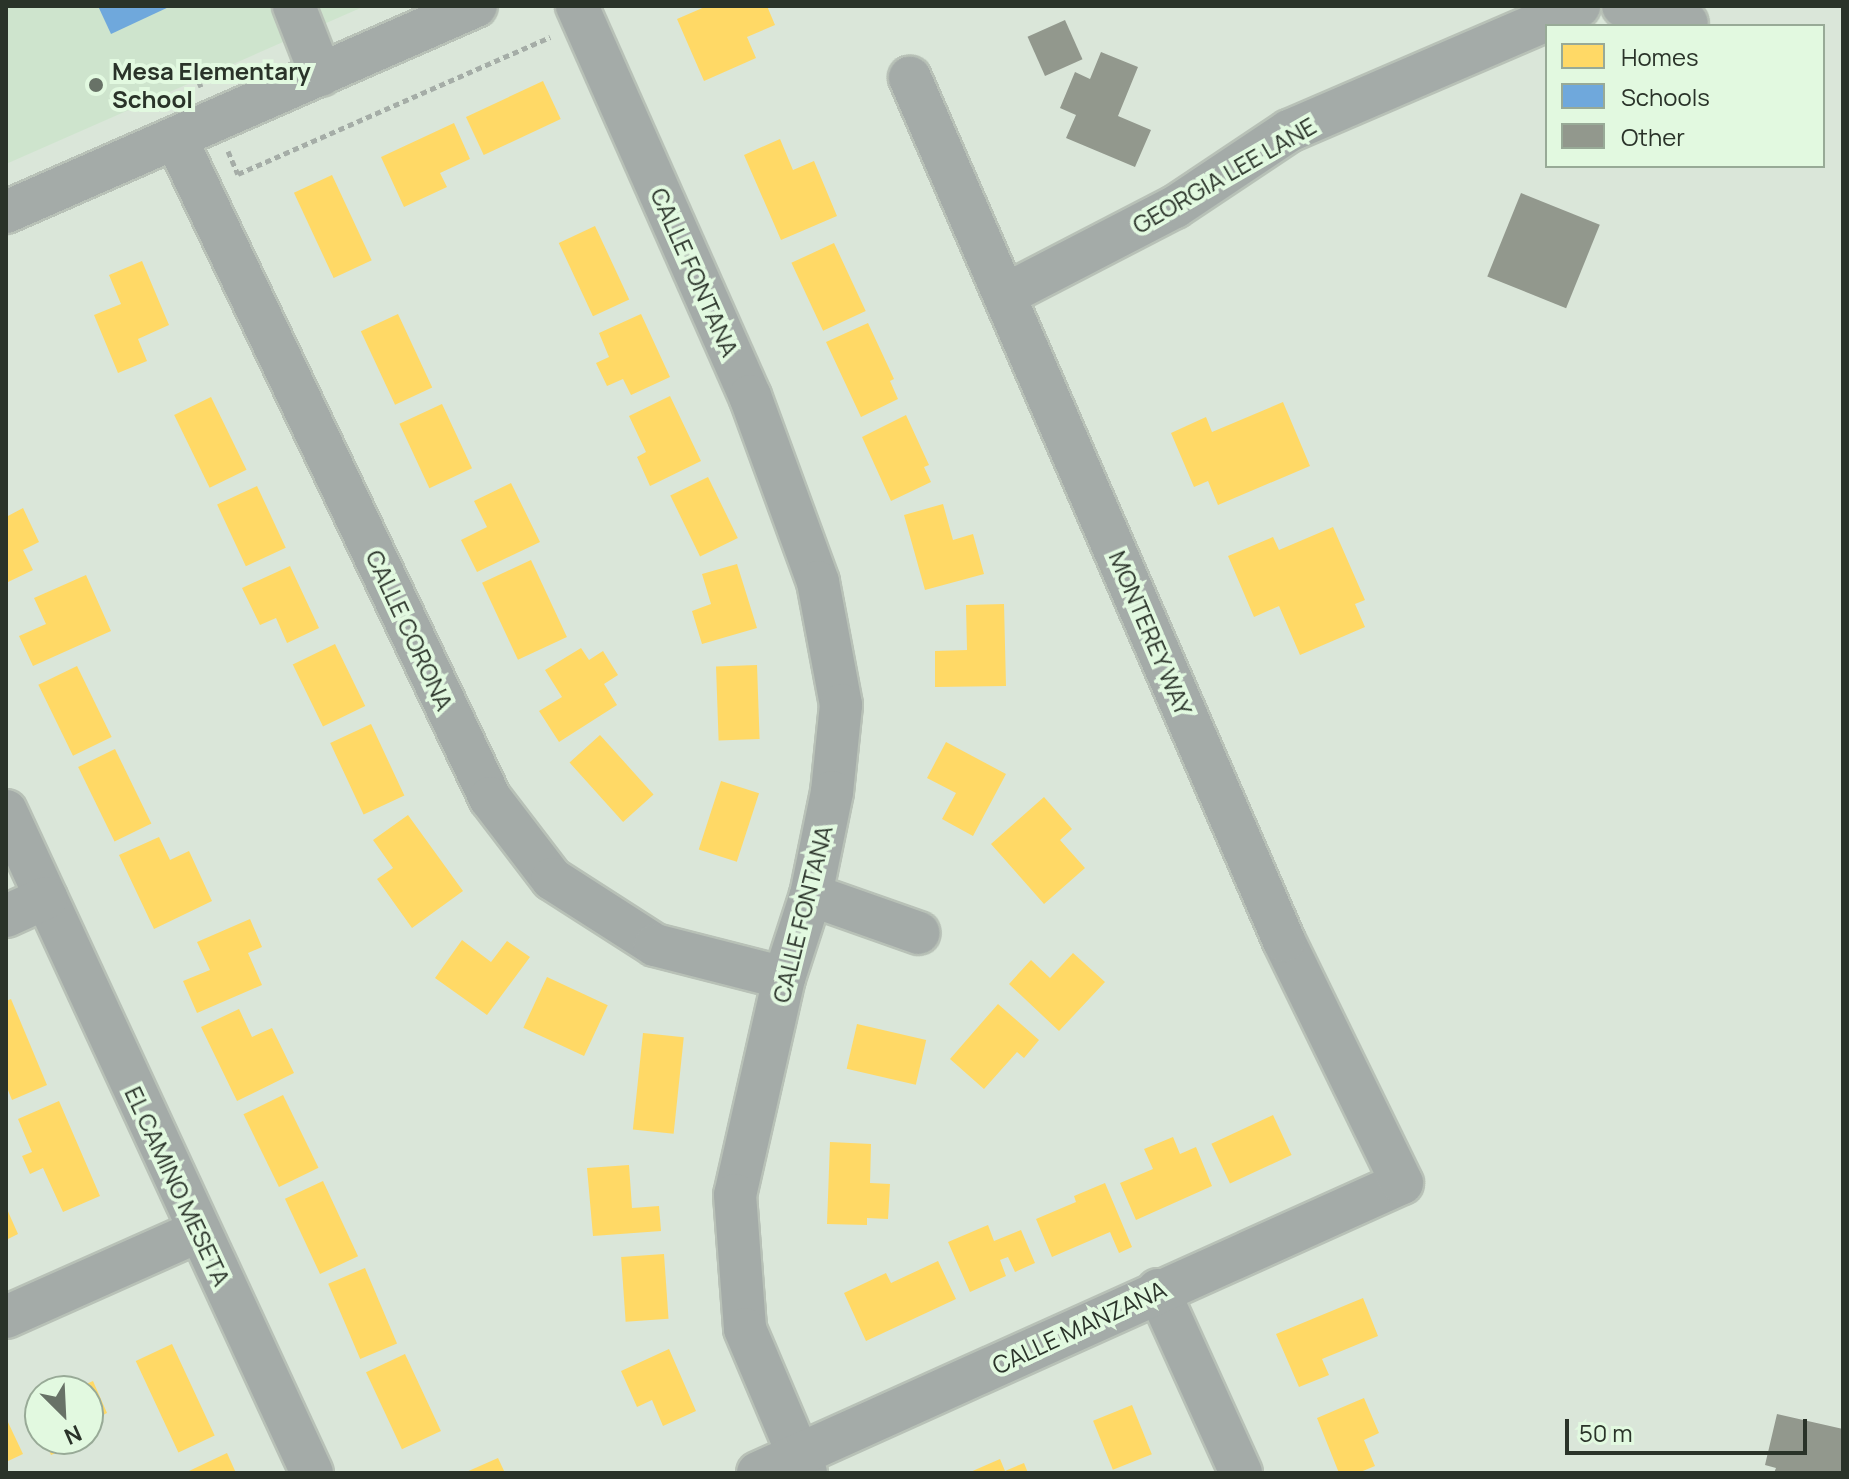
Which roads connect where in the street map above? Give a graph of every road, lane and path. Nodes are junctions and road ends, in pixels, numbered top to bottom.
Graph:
1 (294, 6) edge
2 (476, 6) edge
3 (577, 6) edge
4 (1579, 6) edge
5 (1623, 6) edge
6 (1687, 23) dead end
7 (558, 50) dead end
8 (195, 72) dead end
9 (321, 75) junction
10 (910, 78) dead end
11 (215, 121) junction
12 (176, 139) junction
13 (6, 212) edge
14 (1005, 295) junction
15 (6, 811) edge
16 (811, 895) junction
17 (46, 898) junction
18 (6, 916) edge
19 (919, 933) dead end
20 (784, 978) junction
21 (1402, 1183) joint
22 (199, 1231) junction
23 (1158, 1290) junction
24 (6, 1317) edge
25 (802, 1464) edge
26 (312, 1473) edge
27 (758, 1473) edge
28 (1241, 1473) edge

1 - 9 street
2 - 9 street
3 - 16 street, CALLE FONTANA
4 - 14 street, GEORGIA LEE LANE
5 - 6 street
7 - 11 path
8 - 11 path
9 - 11 street
10 - 14 street, MONTEREY WAY
11 - 12 street
12 - 13 street
12 - 20 street, CALLE CORONA
14 - 21 street, MONTEREY WAY
15 - 17 street, EL CAMINO MESETA
16 - 19 street
16 - 20 street, CALLE FONTANA
17 - 18 street
17 - 22 street, EL CAMINO MESETA
20 - 25 street, CALLE FONTANA
21 - 23 street, CALLE MANZANA
22 - 24 street
22 - 26 street, EL CAMINO MESETA
23 - 25 street, CALLE MANZANA
23 - 28 street
25 - 27 street, CALLE MANZANA

